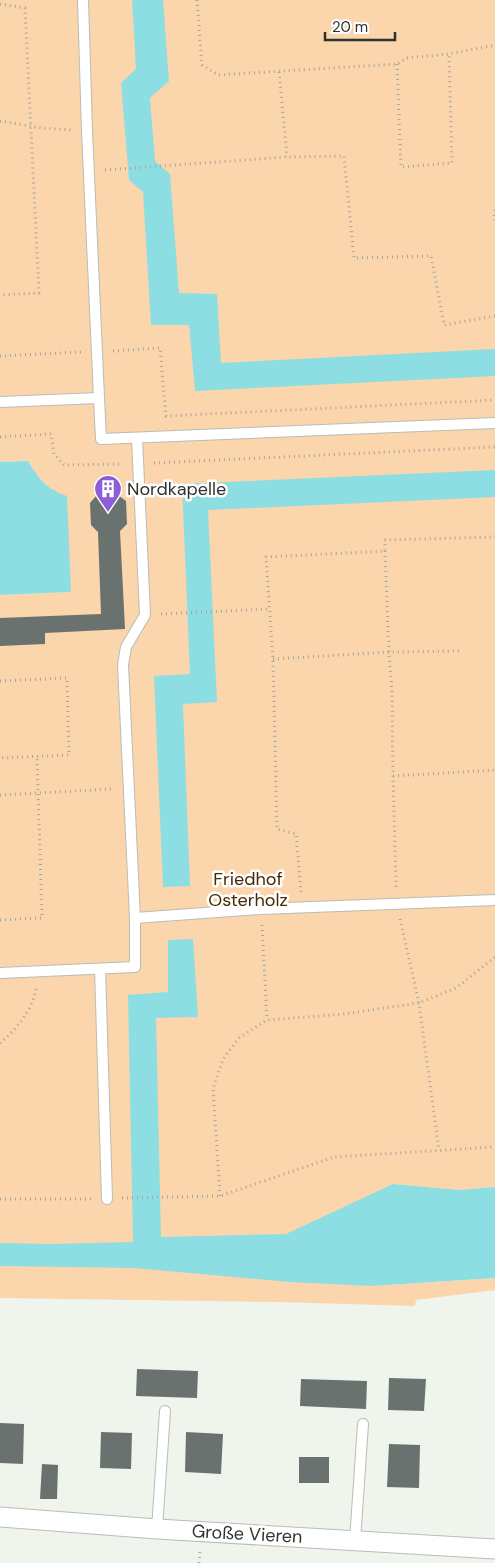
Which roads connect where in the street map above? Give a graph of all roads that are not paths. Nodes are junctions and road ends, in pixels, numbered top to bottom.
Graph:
1 (83, 0) edge
2 (99, 398) junction
3 (0, 402) edge
4 (495, 423) edge
5 (137, 438) junction
6 (495, 900) edge
7 (135, 918) junction
8 (100, 969) junction
9 (0, 973) edge
10 (107, 1199) road end
11 (165, 1410) dead end
12 (362, 1424) dead end
13 (0, 1518) edge
14 (157, 1529) junction
15 (355, 1541) junction
16 (495, 1549) edge

1 - 2 lane
2 - 3 lane
2 - 5 lane
4 - 5 lane
5 - 7 lane
6 - 7 lane
7 - 8 lane
8 - 9 lane
8 - 10 lane
11 - 14 lane
12 - 15 lane
13 - 14 street, Große Vieren
14 - 15 street, Große Vieren
15 - 16 street, Große Vieren

